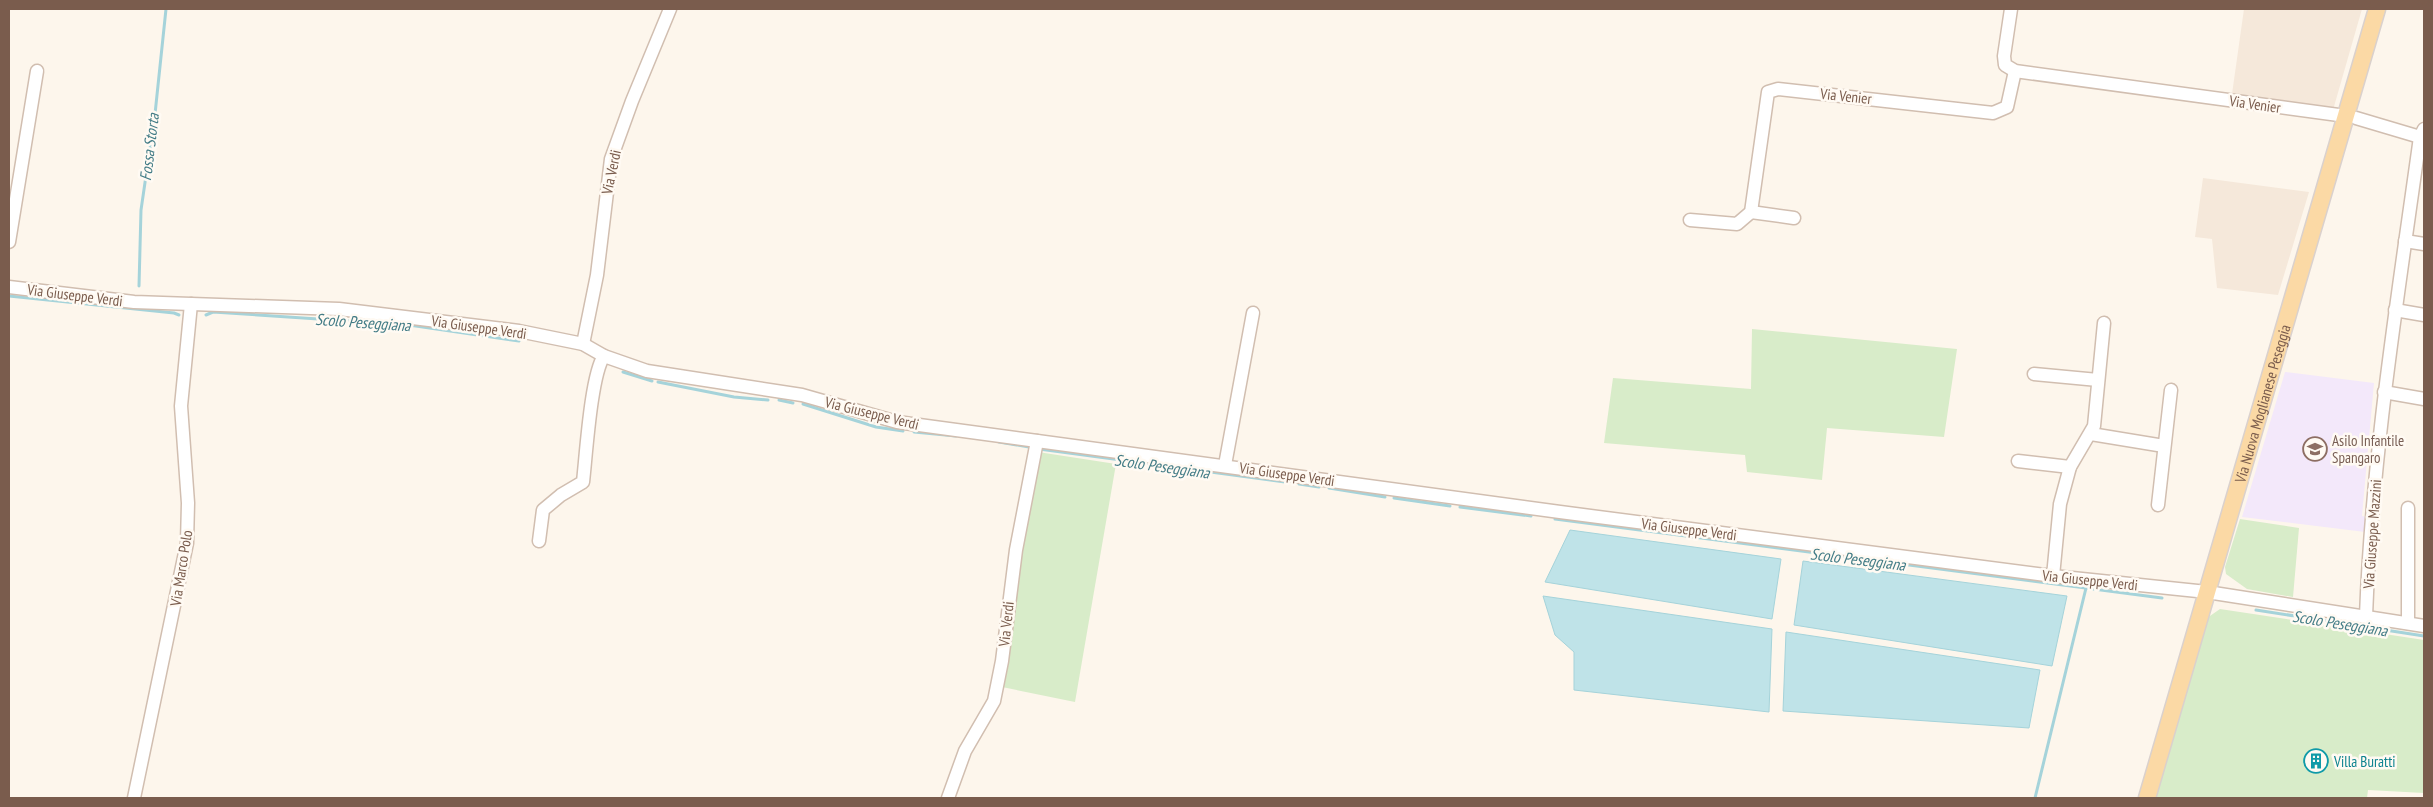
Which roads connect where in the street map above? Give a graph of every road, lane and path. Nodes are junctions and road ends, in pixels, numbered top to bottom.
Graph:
1 (670, 9) edge
2 (2011, 9) edge
3 (2377, 9) edge
4 (37, 71) dead end
5 (2016, 71) junction
6 (2351, 117) junction
7 (2422, 133) edge
8 (1751, 212) junction
9 (1794, 218) dead end
10 (1690, 220) dead end
11 (2405, 241) junction
12 (9, 242) edge
13 (2424, 244) edge
14 (9, 287) edge
15 (192, 304) junction
16 (2395, 310) junction
17 (1253, 313) dead end
18 (2424, 315) edge
19 (2104, 323) dead end
20 (583, 344) junction
21 (604, 356) junction
22 (2034, 374) dead end
23 (2098, 380) junction
24 (2171, 390) dead end
25 (2384, 392) junction
26 (2424, 399) edge
27 (2091, 434) junction
28 (1037, 441) junction
29 (2164, 446) junction
30 (2018, 461) dead end
31 (1225, 466) junction
32 (2070, 467) junction
33 (2158, 505) dead end
34 (2408, 508) dead end
35 (539, 541) dead end
36 (2053, 576) junction
37 (2207, 592) junction
38 (2366, 616) junction
39 (2408, 623) junction
40 (2424, 626) edge
41 (134, 798) edge
42 (948, 798) edge
43 (2147, 798) edge

1 - 20 street, Via Verdi
2 - 5 street
3 - 6 main road, Via Nuova Moglianese Peseggia
4 - 12 street
5 - 6 street, Via Venier
5 - 8 street, Via Venier
6 - 7 street, Via Giuseppe Mazzini
6 - 37 main road, Via Nuova Moglianese Peseggia
7 - 11 street, Via Giuseppe Mazzini
8 - 9 street
8 - 10 street
11 - 13 street
11 - 16 street, Via Giuseppe Mazzini
14 - 15 street, Via Giuseppe Verdi
15 - 20 street, Via Giuseppe Verdi
15 - 41 street, Via Marco Polo
16 - 18 street
16 - 25 street, Via Giuseppe Mazzini
17 - 31 street
19 - 23 street
20 - 21 street, Via Giuseppe Verdi
21 - 28 street, Via Giuseppe Verdi
21 - 35 street
22 - 23 street
23 - 27 street
24 - 29 street
25 - 26 street
25 - 38 street, Via Giuseppe Mazzini
27 - 29 street
27 - 32 street
28 - 31 street, Via Giuseppe Verdi
28 - 42 street, Via Verdi
29 - 33 street
30 - 32 street
31 - 36 street, Via Giuseppe Verdi
32 - 36 street
34 - 39 street
36 - 37 street, Via Giuseppe Verdi
37 - 38 street, Via Giuseppe Verdi
37 - 43 main road, Via Nuova Moglianese Peseggia
38 - 39 street, Via Giuseppe Verdi
39 - 40 street, Via Giuseppe Verdi

